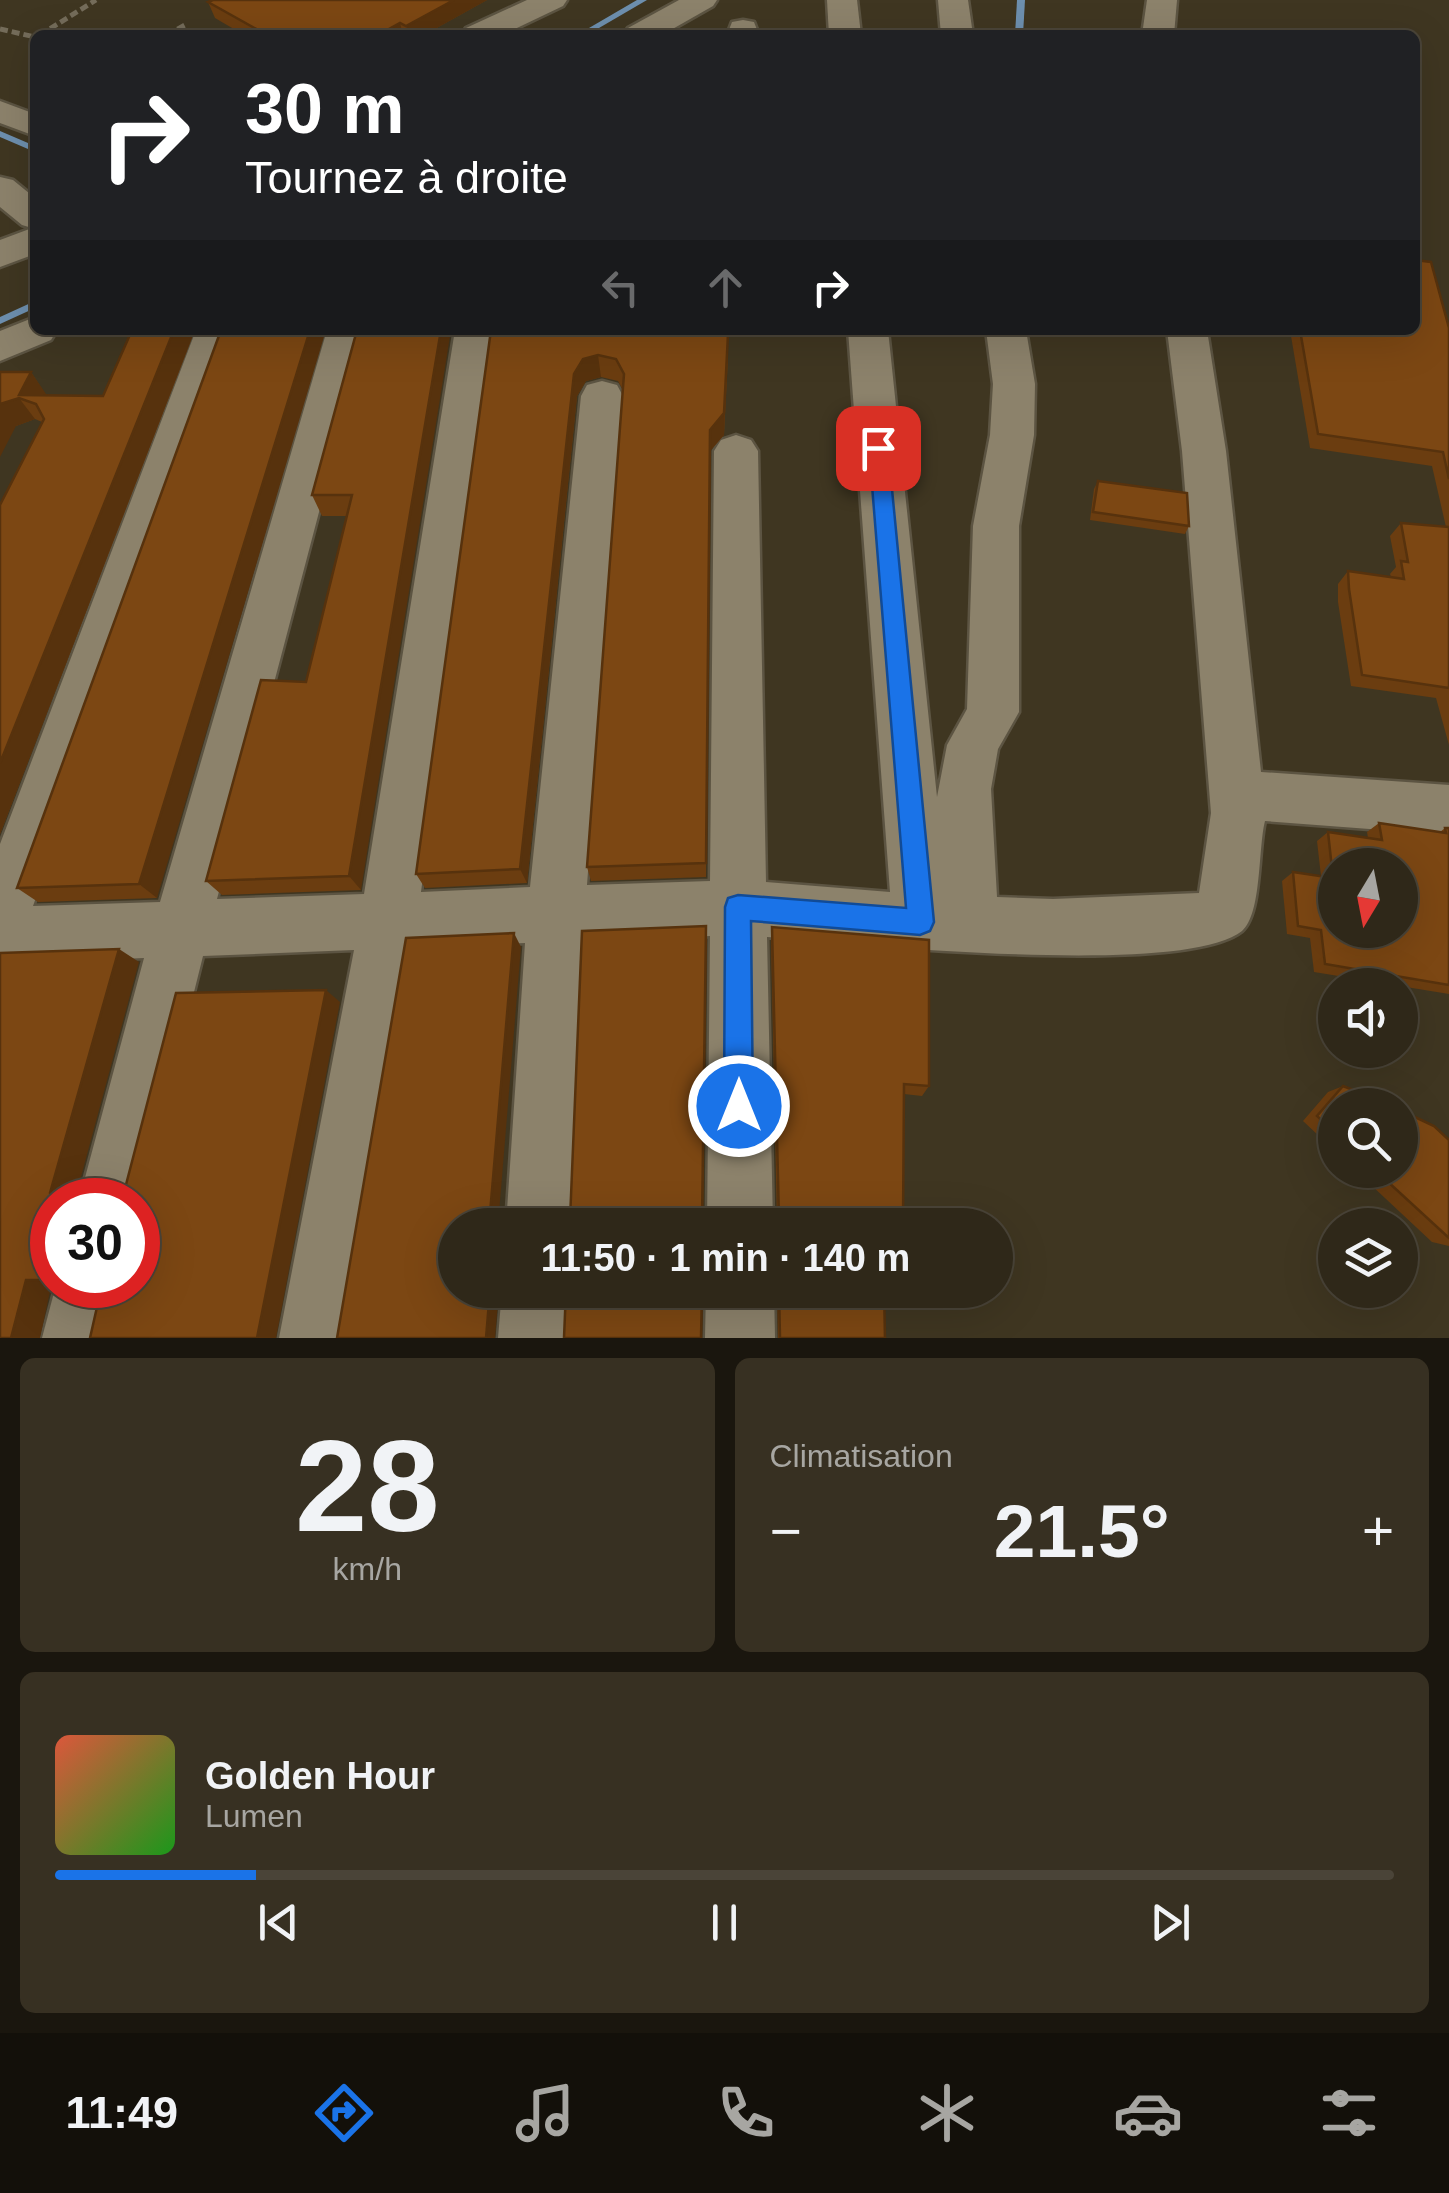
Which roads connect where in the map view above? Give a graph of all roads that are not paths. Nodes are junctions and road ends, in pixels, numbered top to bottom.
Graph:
1 (552, 0) edge
2 (702, 0) edge
3 (842, 0) edge
4 (953, 0) edge
5 (1162, 0) edge
6 (488, 30) edge
7 (648, 30) edge
8 (844, 30) edge
9 (957, 30) edge
10 (1159, 30) edge
11 (0, 110) edge
12 (30, 124) edge
13 (0, 188) edge
14 (30, 213) edge
15 (30, 242) edge
16 (0, 255) edge
17 (30, 333) edge
18 (214, 335) edge
19 (346, 335) edge
20 (475, 335) edge
21 (869, 335) edge
22 (1006, 335) edge
23 (1188, 335) edge
24 (0, 348) edge
25 (602, 396) dead end
26 (736, 451) dead end
27 (1449, 810) edge
28 (1238, 813) junction
29 (738, 907) junction
30 (556, 914) junction
31 (0, 919) edge
32 (946, 923) junction
33 (388, 924) junction
34 (180, 930) junction
35 (0, 936) edge
36 (118, 1178) edge
37 (540, 1208) edge
38 (740, 1208) edge
39 (84, 1308) edge
40 (535, 1308) edge
41 (740, 1308) edge
42 (77, 1338) edge
43 (314, 1338) edge
44 (533, 1338) edge
45 (740, 1338) edge

1 - 6 street
2 - 7 street
3 - 8 street
4 - 9 street
5 - 10 street
11 - 12 street
13 - 14 street
15 - 16 street
17 - 24 street
18 - 31 street
19 - 34 street
20 - 33 street
21 - 32 street
22 - 32 street
23 - 28 street
25 - 30 street
26 - 29 street
27 - 28 street
28 - 32 street
29 - 30 street
29 - 32 street
29 - 38 street
30 - 33 street
30 - 37 street
33 - 34 street
33 - 43 street
34 - 35 street
34 - 36 street
39 - 42 street
40 - 44 street
41 - 45 street

